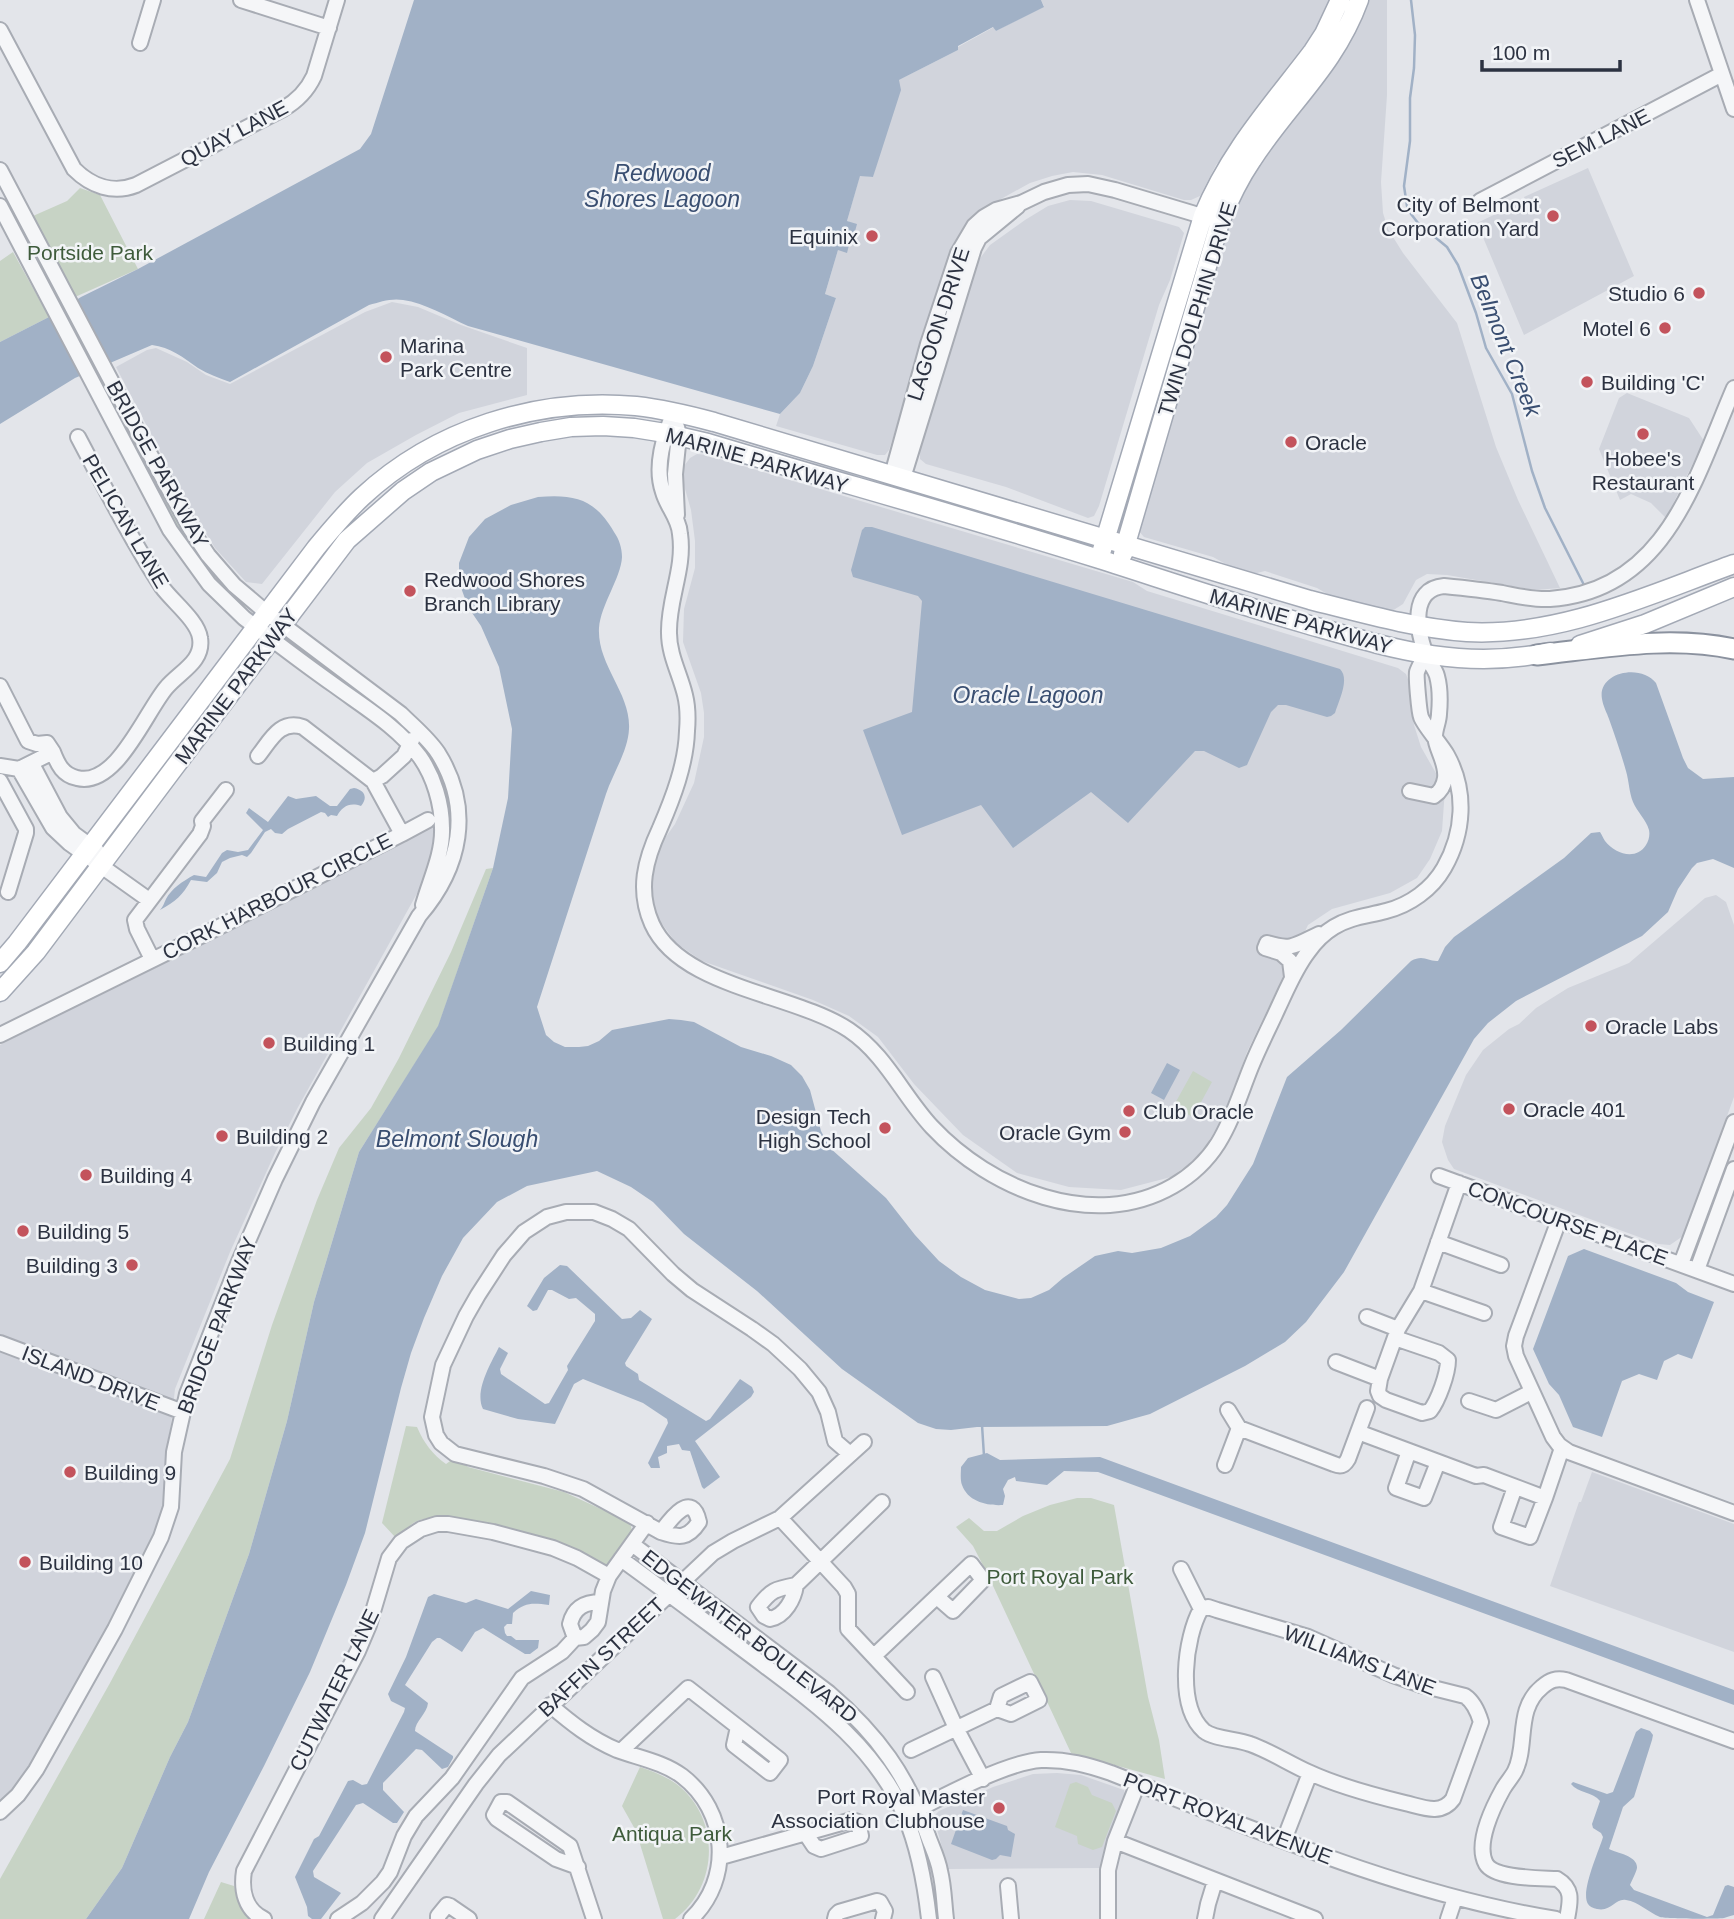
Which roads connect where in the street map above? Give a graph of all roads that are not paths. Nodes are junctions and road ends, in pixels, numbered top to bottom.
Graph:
1 (153, 0) edge
2 (241, 0) edge
3 (337, 0) edge
4 (1340, 0) edge
5 (1359, 0) edge
6 (1697, 0) edge
7 (329, 28) junction
8 (0, 30) edge
9 (140, 43) dead end
10 (1722, 74) junction
11 (1734, 109) edge
12 (0, 170) edge
13 (1480, 201) dead end
14 (0, 206) edge
15 (1212, 219) junction
16 (1734, 388) edge
17 (674, 412) junction
18 (672, 434) junction
19 (78, 438) dead end
20 (898, 477) junction
21 (1106, 539) junction
22 (1125, 545) junction
23 (1099, 560) junction
24 (1734, 564) edge
25 (1119, 567) junction
26 (1734, 587) edge
27 (261, 620) junction
28 (1419, 626) junction
29 (277, 633) junction
30 (1734, 649) edge
31 (1425, 655) junction
32 (1537, 655) junction
33 (0, 686) edge
34 (419, 731) junction
35 (1435, 736) junction
36 (408, 745) junction
37 (1, 752) edge
38 (52, 752) junction
39 (258, 756) dead end
40 (0, 766) edge
41 (25, 766) junction
42 (0, 781) edge
43 (373, 781) junction
44 (226, 790) dead end
45 (1410, 791) dead end
46 (428, 820) dead end
47 (402, 834) junction
48 (87, 849) junction
49 (104, 862) junction
50 (8, 892) dead end
51 (152, 897) junction
52 (419, 916) junction
53 (1332, 927) junction
54 (152, 959) junction
55 (0, 963) edge
56 (1292, 979) junction
57 (0, 992) edge
58 (0, 1035) edge
59 (1734, 1122) edge
60 (1734, 1170) edge
61 (1440, 1176) dead end
62 (1459, 1182) junction
63 (1559, 1220) junction
64 (1438, 1242) junction
65 (1681, 1264) junction
66 (1501, 1265) dead end
67 (1697, 1270) junction
68 (1734, 1284) edge
69 (1421, 1291) junction
70 (1483, 1313) dead end
71 (1367, 1317) dead end
72 (1397, 1333) junction
73 (0, 1343) edge
74 (1336, 1362) dead end
75 (1380, 1379) junction
76 (1531, 1392) junction
77 (1469, 1401) dead end
78 (1367, 1408) dead end
79 (1228, 1410) dead end
80 (183, 1412) junction
81 (1239, 1428) junction
82 (1358, 1432) junction
83 (864, 1442) dead end
84 (1562, 1448) junction
85 (1409, 1451) junction
86 (850, 1454) junction
87 (1438, 1462) junction
88 (1225, 1465) dead end
89 (1515, 1487) junction
90 (1545, 1497) junction
91 (882, 1502) dead end
92 (1734, 1513) edge
93 (780, 1518) junction
94 (647, 1523) junction
95 (661, 1532) dead end
96 (632, 1544) junction
97 (621, 1559) junction
98 (820, 1560) junction
99 (1181, 1569) dead end
100 (609, 1576) junction
101 (682, 1581) junction
102 (796, 1585) dead end
103 (668, 1594) junction
104 (937, 1597) dead end
105 (601, 1602) junction
106 (1201, 1609) junction
107 (575, 1638) junction
108 (874, 1656) junction
109 (933, 1677) dead end
110 (906, 1692) dead end
111 (550, 1705) junction
112 (997, 1709) dead end
113 (956, 1728) junction
114 (1734, 1741) edge
115 (911, 1750) dead end
116 (621, 1751) junction
117 (780, 1760) dead end
118 (1310, 1773) junction
119 (983, 1779) junction
120 (1138, 1783) junction
121 (919, 1808) junction
122 (0, 1812) edge
123 (905, 1815) junction
124 (806, 1834) dead end
125 (1284, 1840) junction
126 (1115, 1841) junction
127 (721, 1857) junction
128 (578, 1867) junction
129 (1215, 1881) junction
130 (1008, 1886) dead end
131 (1455, 1898) junction
132 (694, 1918) edge
133 (264, 1919) edge
134 (338, 1919) edge
135 (382, 1919) edge
136 (438, 1919) edge
137 (469, 1919) edge
138 (594, 1919) edge
139 (835, 1919) edge
140 (883, 1919) edge
141 (929, 1919) edge
142 (946, 1919) edge
143 (1011, 1919) edge
144 (1108, 1919) edge
145 (1205, 1919) edge
146 (1315, 1919) edge
147 (1448, 1919) edge
148 (1556, 1919) edge
149 (1567, 1919) edge

1 - 9 street
2 - 7 street
3 - 7 street, QUAY LANE
4 - 15 main road, TWIN DOLPHIN DRIVE
5 - 15 main road, TWIN DOLPHIN DRIVE
6 - 10 street
7 - 8 street, QUAY LANE
10 - 11 street
10 - 13 street, SEM LANE
12 - 27 street, BRIDGE PARKWAY
14 - 27 street, BRIDGE PARKWAY
15 - 20 street, LAGOON DRIVE
15 - 21 main road, TWIN DOLPHIN DRIVE
15 - 22 main road, TWIN DOLPHIN DRIVE
16 - 28 street
17 - 18 street
17 - 20 main road, MARINE PARKWAY
17 - 27 main road, MARINE PARKWAY
18 - 23 main road, MARINE PARKWAY
18 - 29 main road, MARINE PARKWAY
18 - 56 street
19 - 38 street, PELICAN LANE
20 - 21 main road, MARINE PARKWAY
21 - 22 main road, MARINE PARKWAY
21 - 23 main road, TWIN DOLPHIN DRIVE
22 - 25 main road, TWIN DOLPHIN DRIVE
22 - 28 main road, MARINE PARKWAY
23 - 25 main road, MARINE PARKWAY
24 - 28 main road, MARINE PARKWAY
25 - 31 main road, MARINE PARKWAY
26 - 32 main road, MARINE PARKWAY
27 - 29 street, BRIDGE PARKWAY
27 - 48 main road, MARINE PARKWAY
28 - 31 street
29 - 34 street, BRIDGE PARKWAY
29 - 36 street, BRIDGE PARKWAY
29 - 49 main road, MARINE PARKWAY
30 - 32 highway
31 - 32 main road, MARINE PARKWAY
31 - 35 street
33 - 38 street
34 - 36 street
34 - 52 street, BRIDGE PARKWAY
35 - 45 street
35 - 53 street
36 - 43 street
36 - 52 street, BRIDGE PARKWAY
37 - 40 street
38 - 41 street
39 - 43 street, CORK HARBOUR CIRCLE
40 - 41 street
41 - 48 street
42 - 50 street
43 - 47 street, CORK HARBOUR CIRCLE
44 - 51 street, CORK HARBOUR CIRCLE
46 - 47 street, CORK HARBOUR CIRCLE
47 - 54 street, CORK HARBOUR CIRCLE
48 - 49 street
48 - 55 main road, MARINE PARKWAY
49 - 51 street
49 - 57 main road, MARINE PARKWAY
51 - 54 street, CORK HARBOUR CIRCLE
52 - 80 street, BRIDGE PARKWAY
53 - 56 street
53 - 56 street
54 - 58 street, CORK HARBOUR CIRCLE
59 - 65 street
60 - 67 street
61 - 62 street, CONCOURSE PLACE
62 - 63 street, CONCOURSE PLACE
62 - 64 street
63 - 65 street, CONCOURSE PLACE
63 - 76 street
64 - 66 street
64 - 69 street
65 - 67 street, CONCOURSE PLACE
67 - 68 street, CONCOURSE PLACE
69 - 70 street
69 - 72 street
71 - 72 street
72 - 75 street
72 - 75 street
73 - 80 street, ISLAND DRIVE
74 - 75 street
76 - 77 street
76 - 84 street
78 - 82 street
79 - 81 street
80 - 122 street, BRIDGE PARKWAY
81 - 82 street
81 - 88 street
82 - 85 street
83 - 86 street, BAFFIN STREET
84 - 90 street
84 - 92 street
85 - 87 street
85 - 87 street
86 - 93 street, BAFFIN STREET
86 - 94 street
87 - 89 street
89 - 90 street
89 - 90 street
91 - 98 street
93 - 98 street
93 - 101 street, BAFFIN STREET
94 - 95 street
94 - 96 street
96 - 97 street
96 - 101 street, EDGEWATER BOULEVARD
97 - 100 street
97 - 103 street, EDGEWATER BOULEVARD
98 - 102 street
98 - 108 street
99 - 106 street
100 - 105 street
100 - 133 street, CUTWATER LANE
101 - 103 street, BAFFIN STREET
101 - 121 street, EDGEWATER BOULEVARD
103 - 111 street, BAFFIN STREET
103 - 123 street, EDGEWATER BOULEVARD
104 - 108 street
105 - 107 street
105 - 107 street
106 - 118 street, WILLIAMS LANE
106 - 118 street, WILLIAMS LANE
107 - 134 street
108 - 110 street
109 - 113 street
111 - 116 street
111 - 135 street, BAFFIN STREET
112 - 113 street
113 - 115 street
113 - 119 street
114 - 149 street
116 - 117 street
116 - 127 street
118 - 125 street
119 - 120 street, PORT ROYAL AVENUE
119 - 121 street, PORT ROYAL AVENUE
120 - 125 street, PORT ROYAL AVENUE
120 - 126 street
121 - 123 street, PORT ROYAL AVENUE
121 - 142 street, EDGEWATER BOULEVARD
123 - 141 street, EDGEWATER BOULEVARD
124 - 127 street
125 - 131 street, PORT ROYAL AVENUE
126 - 129 street
126 - 144 street
127 - 132 street
128 - 128 street
128 - 138 street
129 - 145 street
129 - 146 street
130 - 143 street
131 - 147 street
131 - 148 street, PORT ROYAL AVENUE
136 - 137 street
139 - 140 street

